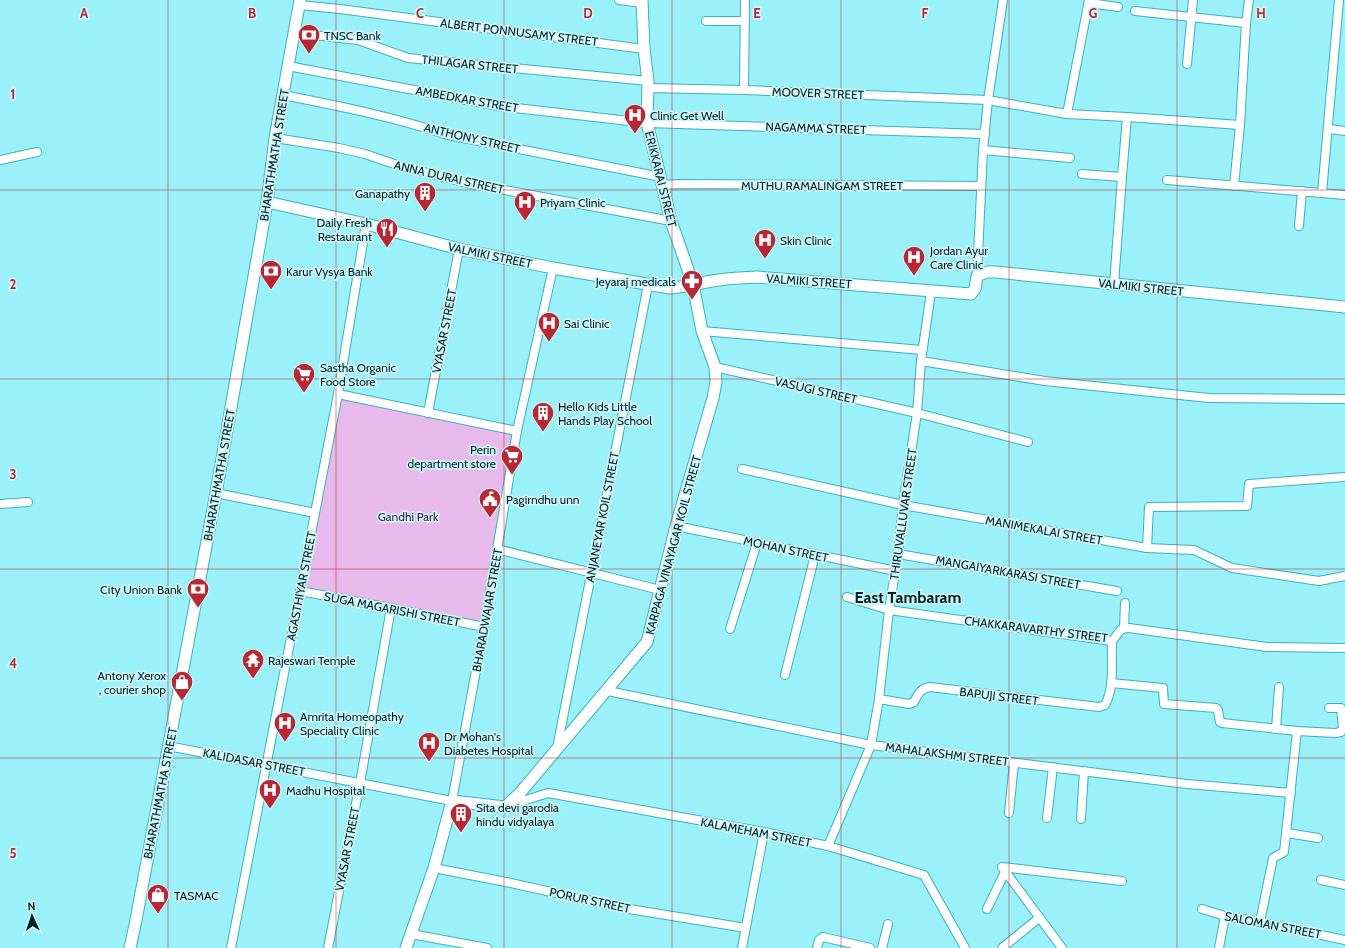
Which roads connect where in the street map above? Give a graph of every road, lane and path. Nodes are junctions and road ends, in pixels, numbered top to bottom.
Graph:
1 (618, 0) edge
2 (746, 0) edge
3 (1003, 0) edge
4 (1193, 0) edge
5 (1249, 0) edge
6 (1339, 0) edge
7 (1089, 1) edge
8 (642, 2) edge
9 (300, 3) edge
10 (1118, 7) dead end
11 (1135, 12) dead end
12 (1191, 17) junction
13 (706, 21) dead end
14 (745, 21) junction
15 (1246, 23) junction
16 (295, 32) junction
17 (644, 49) junction
18 (1187, 64) dead end
19 (288, 66) junction
20 (648, 85) junction
21 (744, 90) junction
22 (283, 95) junction
23 (988, 100) junction
24 (1066, 114) junction
25 (1127, 117) junction
26 (647, 123) junction
27 (1240, 125) junction
28 (1328, 129) junction
29 (1345, 131) edge
30 (985, 134) junction
31 (275, 138) junction
32 (983, 150) junction
33 (36, 152) dead end
34 (1070, 158) dead end
35 (0, 160) edge
36 (1082, 174) dead end
37 (1122, 177) junction
38 (1167, 180) dead end
39 (661, 181) junction
40 (981, 186) junction
41 (1234, 186) junction
42 (1302, 191) junction
43 (1322, 193) junction
44 (1345, 195) edge
45 (267, 202) junction
46 (671, 221) junction
47 (366, 224) junction
48 (1299, 226) dead end
49 (459, 249) junction
50 (553, 268) junction
51 (977, 276) junction
52 (693, 284) junction
53 (1114, 284) junction
54 (648, 285) junction
55 (931, 292) junction
56 (1345, 306) edge
57 (702, 331) junction
58 (922, 350) junction
59 (921, 361) junction
60 (715, 367) junction
61 (338, 394) junction
62 (1345, 399) edge
63 (428, 413) junction
64 (917, 413) junction
65 (517, 431) junction
66 (1028, 442) dead end
67 (742, 469) dead end
68 (1345, 477) edge
69 (216, 493) junction
70 (28, 502) dead end
71 (0, 504) edge
72 (902, 505) junction
73 (315, 513) junction
74 (676, 526) junction
75 (757, 543) junction
76 (1147, 548) junction
77 (497, 549) junction
78 (898, 554) junction
79 (815, 555) junction
80 (896, 571) junction
81 (591, 572) junction
82 (1345, 576) edge
83 (660, 590) junction
84 (300, 591) junction
85 (1117, 591) dead end
86 (847, 597) dead end
87 (1125, 603) dead end
88 (391, 608) junction
89 (889, 610) junction
90 (484, 627) junction
91 (1124, 628) junction
92 (730, 629) dead end
93 (1112, 641) junction
94 (1345, 648) edge
95 (785, 675) dead end
96 (1111, 683) junction
97 (1279, 687) dead end
98 (608, 691) junction
99 (879, 699) junction
100 (1329, 708) dead end
101 (1276, 729) junction
102 (1297, 731) junction
103 (871, 745) junction
104 (168, 746) junction
105 (557, 749) junction
106 (1014, 763) junction
107 (267, 765) junction
108 (1052, 767) junction
109 (1084, 771) junction
110 (360, 783) junction
111 (1291, 793) junction
112 (452, 801) junction
113 (505, 807) junction
114 (1008, 813) dead end
115 (1047, 818) dead end
116 (1080, 819) dead end
117 (764, 832) junction
118 (1286, 833) junction
119 (1318, 838) dead end
120 (828, 846) junction
121 (434, 868) junction
122 (1003, 869) junction
123 (1321, 880) dead end
124 (1122, 881) dead end
125 (1345, 885) edge
126 (987, 909) dead end
127 (1202, 909) dead end
128 (1224, 916) junction
129 (1039, 918) junction
130 (1260, 922) junction
131 (888, 924) dead end
132 (746, 928) junction
133 (411, 934) junction
134 (1345, 940) edge
135 (818, 944) edge
136 (130, 948) edge
137 (232, 948) edge
138 (328, 948) edge
139 (406, 948) edge
140 (487, 948) edge
141 (742, 948) edge
142 (870, 948) edge
143 (882, 948) edge
144 (965, 948) edge
145 (1002, 948) edge
146 (1062, 948) edge
147 (1219, 948) edge

1 - 8 street
2 - 14 street
3 - 23 street
4 - 12 street
5 - 15 street
6 - 28 street
7 - 10 street
7 - 24 street
8 - 17 street, ERIKKARAI STREET
9 - 16 street, BHARATHMATHA STREET
9 - 17 street, ALBERT PONNUSAMY STREET
11 - 12 street
12 - 15 street
12 - 18 street
13 - 14 street
14 - 21 street
15 - 27 street
16 - 19 street, BHARATHMATHA STREET
16 - 20 street, THILAGAR STREET
17 - 20 street, ERIKKARAI STREET
19 - 22 street, BHARATHMATHA STREET
19 - 26 street, AMBEDKAR STREET
20 - 21 street, MOOVER STREET
20 - 26 street, ERIKKARAI STREET
21 - 23 street, MOOVER STREET
22 - 31 street, BHARATHMATHA STREET
22 - 39 street, ANTHONY STREET
23 - 24 street
23 - 30 street
24 - 25 street
25 - 27 street
25 - 37 street
26 - 30 street, NAGAMMA STREET
26 - 39 street, ERIKKARAI STREET
27 - 41 street
28 - 29 street
28 - 43 street
30 - 32 street
31 - 45 street, BHARATHMATHA STREET
31 - 46 street, ANNA DURAI STREET
32 - 34 street
32 - 40 street
33 - 35 street
36 - 37 street
37 - 53 street
38 - 41 street
39 - 40 street, MUTHU RAMALINGAM STREET
39 - 46 street, ERIKKARAI STREET
40 - 51 street
41 - 42 street
42 - 43 street
42 - 48 street
43 - 44 street
45 - 47 street, VALMIKI STREET
45 - 69 street, BHARATHMATHA STREET
46 - 52 street, ERIKKARAI STREET
47 - 49 street, VALMIKI STREET
47 - 61 street, AGASTHIYAR STREET
49 - 50 street, VALMIKI STREET
49 - 63 street, VYASAR STREET
50 - 54 street, VALMIKI STREET
50 - 65 street, BHARADWAJAR STREET
51 - 53 street, VALMIKI STREET
51 - 55 street, VALMIKI STREET
52 - 54 street, VALMIKI STREET
52 - 55 street, VALMIKI STREET
52 - 57 street, KARPAGA VINAYAGAR KOIL STREET
53 - 56 street, VALMIKI STREET
54 - 81 street, ANJANEYAR KOIL STREET
55 - 58 street, THIRUVALLUVAR STREET
57 - 58 street
57 - 60 street, KARPAGA VINAYAGAR KOIL STREET
58 - 59 street, THIRUVALLUVAR STREET
59 - 62 street
59 - 64 street, THIRUVALLUVAR STREET
60 - 64 street, VASUGI STREET
60 - 74 street, KARPAGA VINAYAGAR KOIL STREET
61 - 63 street
61 - 73 street, AGASTHIYAR STREET
63 - 65 street
64 - 66 street, VASUGI STREET
64 - 72 street, THIRUVALLUVAR STREET
65 - 77 street, BHARADWAJAR STREET
67 - 72 street, MANIMEKALAI STREET
68 - 76 street
69 - 73 street
69 - 104 street, BHARATHMATHA STREET
70 - 71 street
72 - 76 street, MANIMEKALAI STREET
72 - 78 street, THIRUVALLUVAR STREET
73 - 84 street, AGASTHIYAR STREET
74 - 75 street, MOHAN STREET
74 - 83 street, KARPAGA VINAYAGAR KOIL STREET
75 - 79 street, MOHAN STREET
75 - 92 street
76 - 82 street, MANIMEKALAI STREET
77 - 81 street
77 - 90 street, BHARADWAJAR STREET
78 - 80 street, THIRUVALLUVAR STREET
78 - 85 street, MANGAIYARKARASI STREET
79 - 80 street, MOHAN STREET
79 - 95 street
80 - 89 street, THIRUVALLUVAR STREET
81 - 83 street
81 - 105 street, ANJANEYAR KOIL STREET
83 - 98 street, KARPAGA VINAYAGAR KOIL STREET
84 - 88 street, SUGA MAGARISHI STREET
84 - 107 street, AGASTHIYAR STREET
86 - 89 street, CHAKKARAVARTHY STREET
87 - 91 street
88 - 90 street, SUGA MAGARISHI STREET
88 - 110 street, VYASAR STREET
89 - 93 street, CHAKKARAVARTHY STREET
89 - 99 street, THIRUVALLUVAR STREET
90 - 112 street, BHARADWAJAR STREET
91 - 93 street, CHAKKARAVARTHY STREET
91 - 94 street, CHAKKARAVARTHY STREET
93 - 96 street, BAPUJI STREET
96 - 99 street, BAPUJI STREET
96 - 101 street
97 - 101 street
98 - 103 street, MAHALAKSHMI STREET
98 - 105 street, KARPAGA VINAYAGAR KOIL STREET
99 - 103 street, THIRUVALLUVAR STREET
100 - 102 street
101 - 102 street
102 - 111 street
103 - 106 street, MAHALAKSHMI STREET
103 - 120 street, THIRUVALLUVAR STREET
104 - 107 street, KALIDASAR STREET
104 - 136 street, BHARATHMATHA STREET
105 - 113 street, KARPAGA VINAYAGAR KOIL STREET
106 - 108 street, MAHALAKSHMI STREET
106 - 114 street
107 - 110 street, KALIDASAR STREET
107 - 137 street, AGASTHIYAR STREET
108 - 109 street, MAHALAKSHMI STREET
108 - 115 street
109 - 111 street, MAHALAKSHMI STREET
109 - 116 street
110 - 112 street, KALIDASAR STREET
110 - 138 street, VYASAR STREET
111 - 118 street
112 - 113 street, KALIDASAR STREET
112 - 121 street, BHARADWAJAR STREET
113 - 117 street, KALAMEHAM STREET
117 - 120 street, KALAMEHAM STREET
117 - 132 street
118 - 119 street
118 - 130 street
120 - 144 street, KALAMEHAM STREET
121 - 132 street, PORUR STREET
121 - 133 street, BHARADWAJAR STREET
122 - 124 street
122 - 126 street
122 - 129 street
123 - 125 street
127 - 128 street, SALOMAN STREET
128 - 130 street, SALOMAN STREET
128 - 147 street
129 - 145 street
129 - 146 street
130 - 134 street, SALOMAN STREET
131 - 143 street
132 - 141 street
133 - 139 street, BHARADWAJAR STREET
133 - 140 street
135 - 142 street

